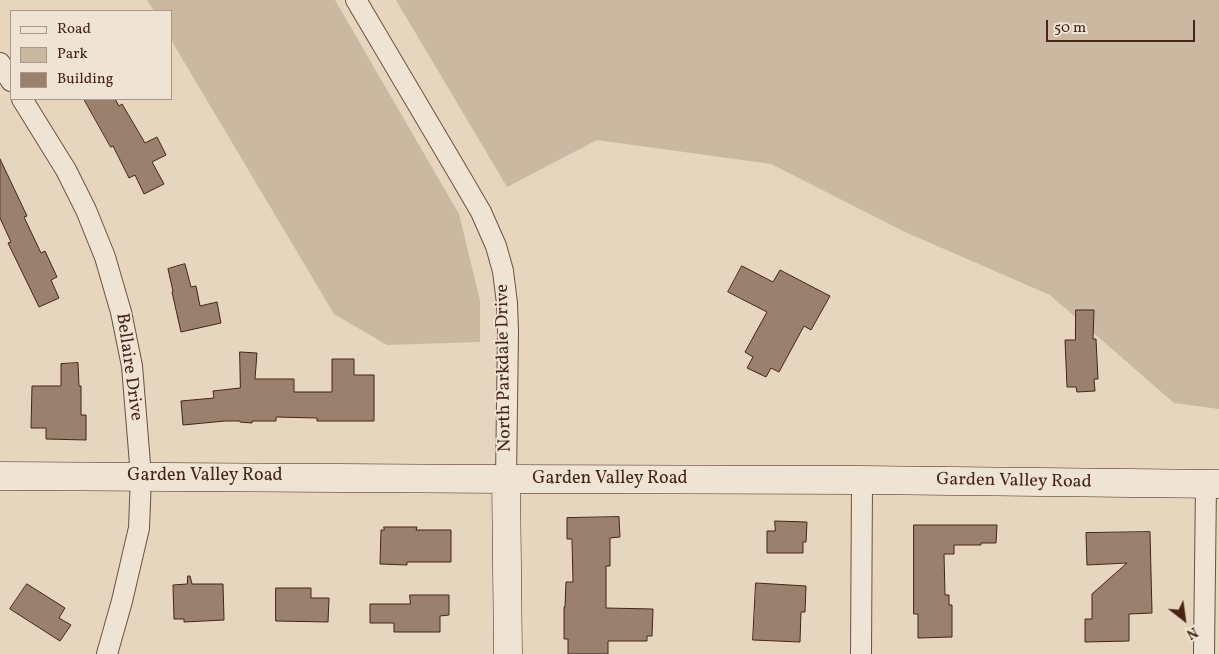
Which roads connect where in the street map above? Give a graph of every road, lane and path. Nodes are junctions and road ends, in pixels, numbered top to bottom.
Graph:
1 (356, 0) edge
2 (0, 63) edge
3 (10, 79) edge
4 (23, 100) edge
5 (0, 476) edge
6 (141, 476) junction
7 (506, 479) junction
8 (862, 480) junction
9 (1212, 484) edge
10 (107, 654) edge
11 (508, 654) edge
12 (861, 654) edge
13 (1204, 654) edge

1 - 7 street, North Parkdale Drive
2 - 3 street
4 - 6 street, Bellaire Drive
5 - 6 street, Garden Valley Road
6 - 7 street, Garden Valley Road
6 - 10 street, Bellaire Drive
7 - 8 street, Garden Valley Road
7 - 11 street, North Parkdale Drive
8 - 9 street, Garden Valley Road
8 - 12 street
9 - 13 street

